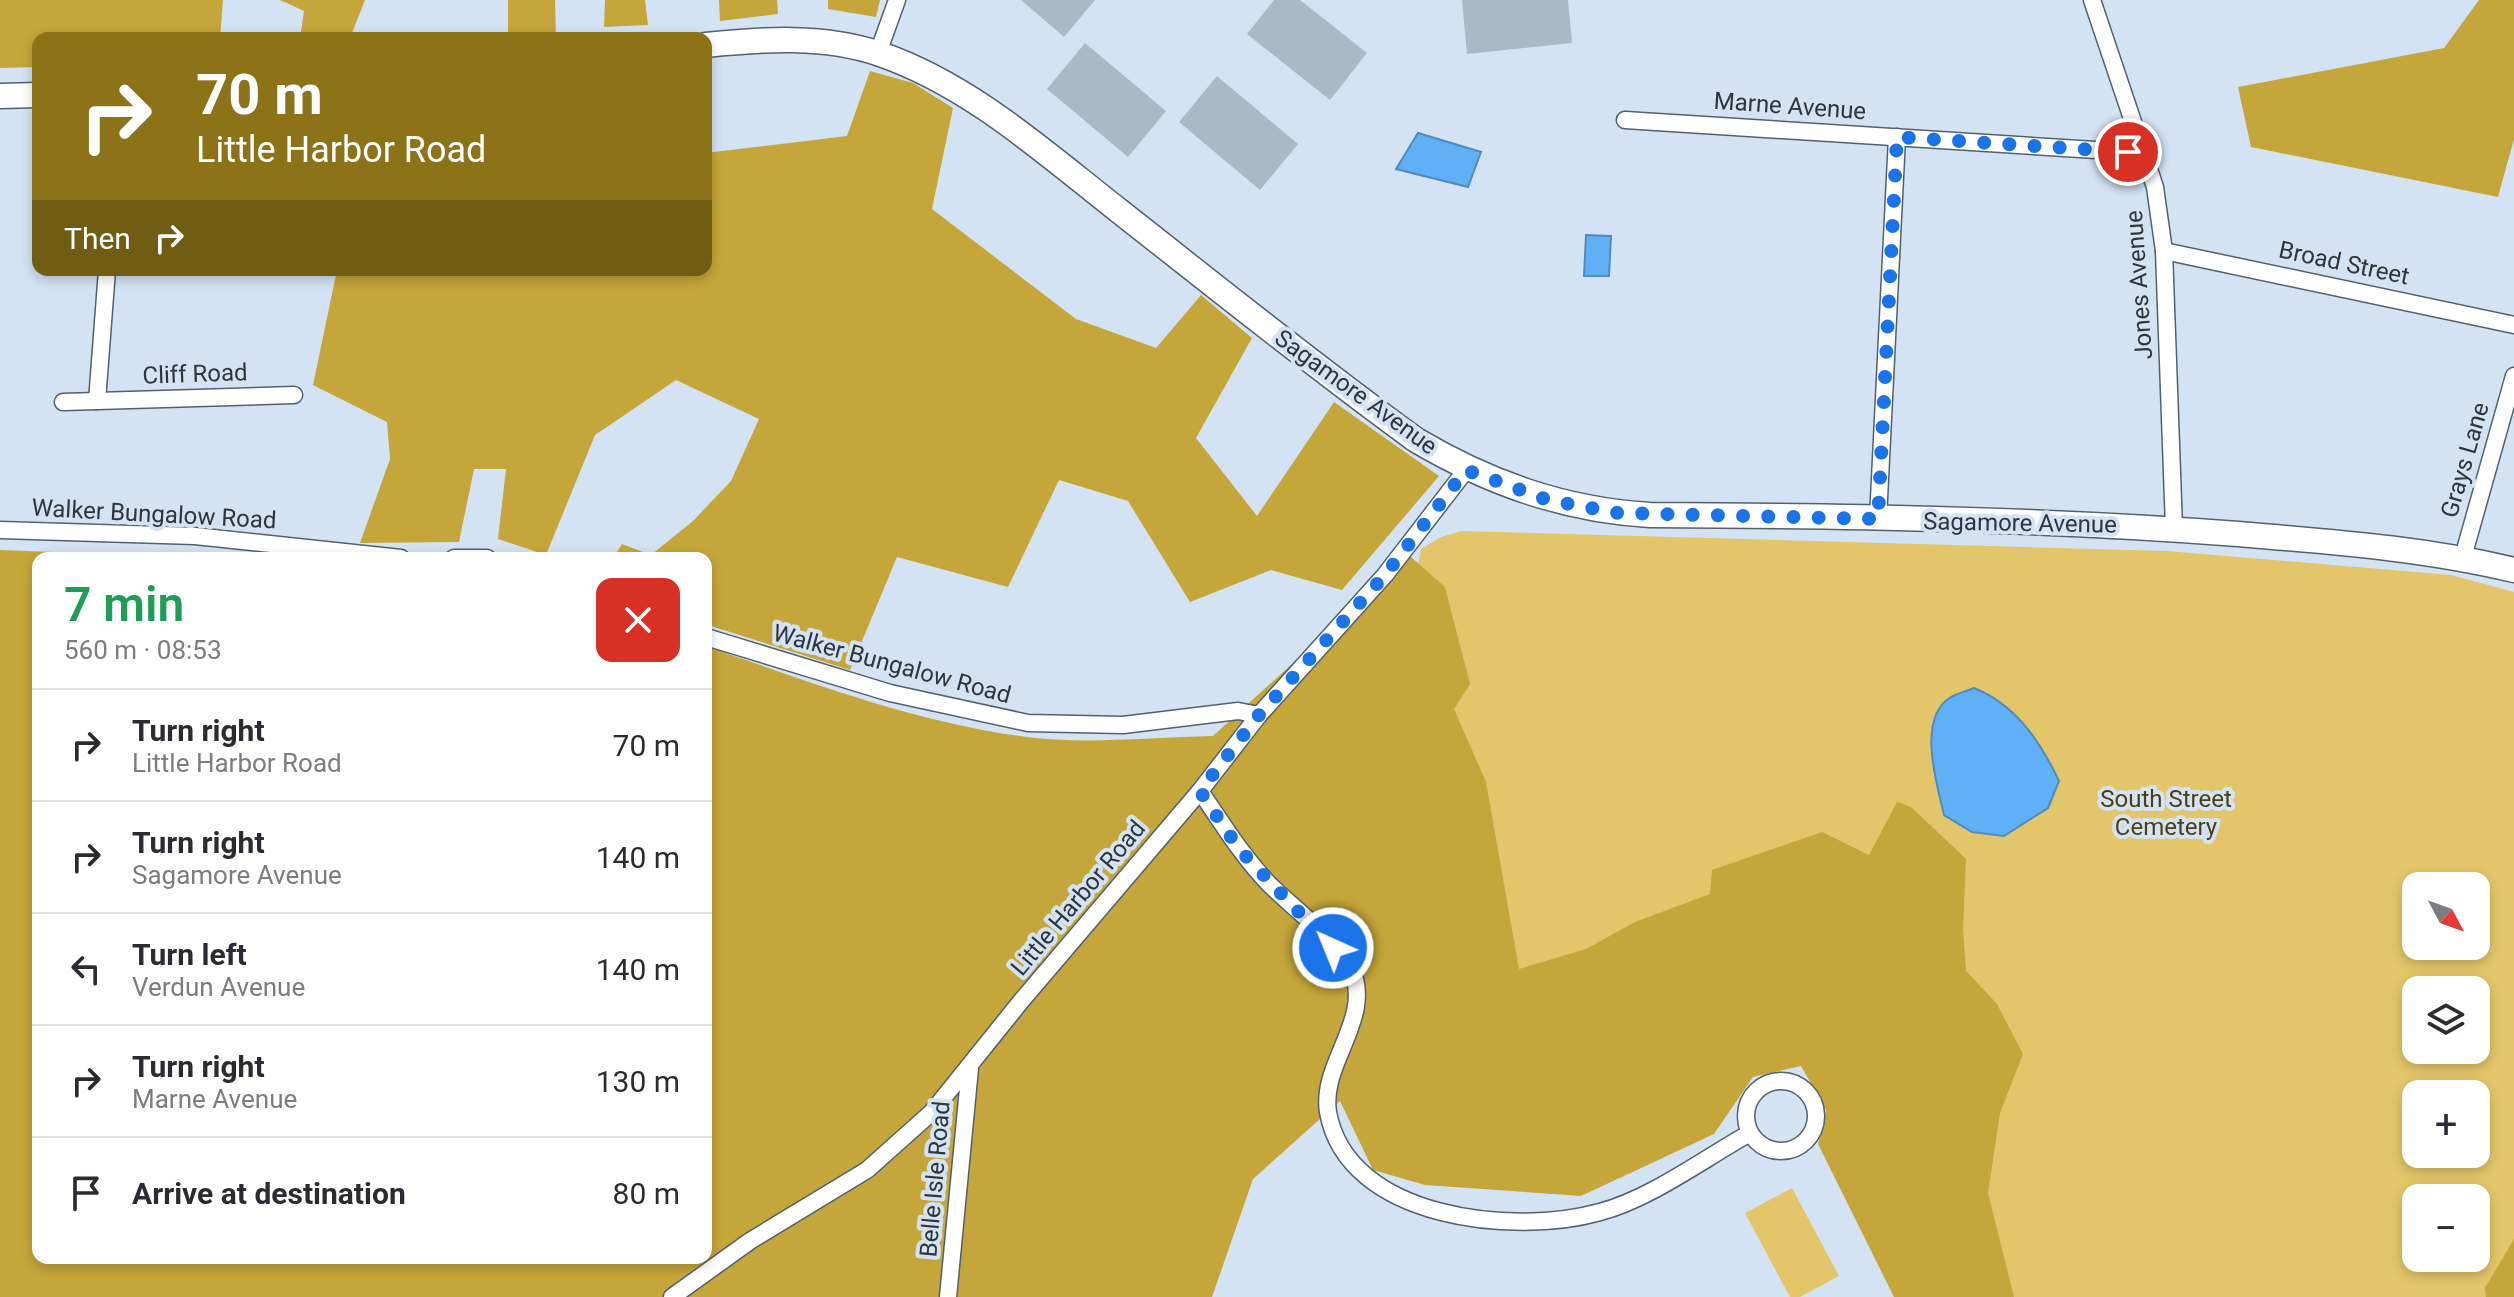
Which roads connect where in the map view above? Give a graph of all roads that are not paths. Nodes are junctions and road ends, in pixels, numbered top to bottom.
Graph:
1 (897, 0) edge
2 (2092, 0) edge
3 (712, 45) edge
4 (878, 53) junction
5 (32, 95) edge
6 (0, 96) edge
7 (1625, 120) dead end
8 (1897, 137) junction
9 (2143, 153) junction
10 (2164, 251) junction
11 (107, 276) edge
12 (2514, 325) edge
13 (2514, 376) edge
14 (294, 395) dead end
15 (97, 401) junction
16 (63, 402) dead end
17 (1466, 470) junction
18 (1878, 519) junction
19 (2174, 528) junction
20 (0, 530) edge
21 (345, 552) edge
22 (2463, 557) junction
23 (2514, 570) edge
24 (712, 639) edge
25 (1259, 715) junction
26 (1200, 791) junction
27 (970, 1066) junction
28 (1750, 1133) junction
29 (672, 1297) edge
30 (948, 1297) edge

1 - 4 street
2 - 9 street, Jones Avenue
3 - 4 main road, Sagamore Avenue
4 - 17 main road, Sagamore Avenue
5 - 6 main road
7 - 8 street, Marne Avenue
8 - 9 street, Marne Avenue
8 - 18 street
9 - 10 street, Jones Avenue
10 - 12 street, Broad Street
10 - 19 street, Jones Avenue
11 - 15 street
13 - 22 street, Grays Lane
14 - 15 street, Cliff Road
15 - 16 street, Cliff Road
17 - 18 main road, Sagamore Avenue
17 - 25 street, Little Harbor Road
18 - 19 main road, Sagamore Avenue
19 - 22 main road, Sagamore Avenue
20 - 21 street, Walker Bungalow Road
22 - 23 main road, Sagamore Avenue
24 - 25 street, Walker Bungalow Road
25 - 26 street, Little Harbor Road
26 - 27 street, Little Harbor Road
26 - 28 street
27 - 29 street, Little Harbor Road
27 - 30 street, Belle Isle Road
28 - 28 street

